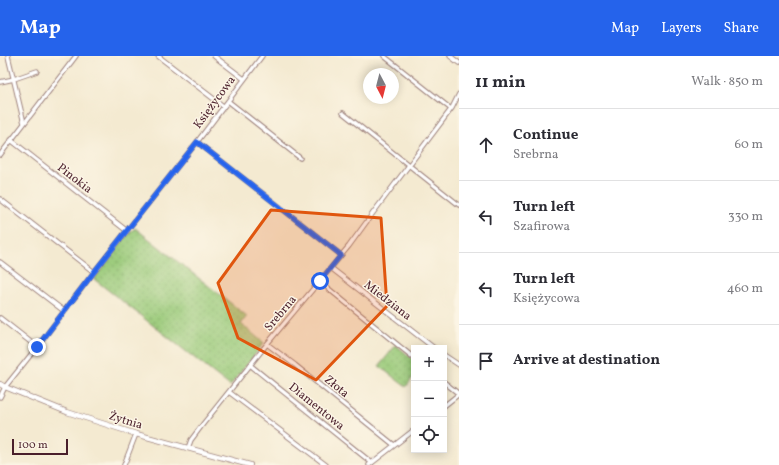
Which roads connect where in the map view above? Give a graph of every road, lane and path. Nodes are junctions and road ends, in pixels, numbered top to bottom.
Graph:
1 (8, 56) edge
2 (76, 56) edge
3 (158, 56) edge
4 (214, 56) edge
5 (262, 56) edge
6 (384, 56) edge
7 (450, 56) edge
8 (459, 63) edge
9 (37, 70) dead end
10 (14, 79) junction
11 (244, 79) junction
12 (0, 82) edge
13 (459, 94) edge
14 (228, 101) junction
15 (224, 106) junction
16 (451, 110) junction
17 (343, 113) dead end
18 (24, 123) junction
19 (11, 140) junction
20 (197, 142) junction
21 (0, 155) edge
22 (300, 158) dead end
23 (409, 165) junction
24 (0, 198) edge
25 (459, 205) edge
26 (127, 231) junction
27 (341, 255) junction
28 (0, 262) edge
29 (331, 268) junction
30 (94, 272) junction
31 (320, 281) junction
32 (64, 311) junction
33 (0, 318) edge
34 (267, 344) junction
35 (430, 345) edge
36 (37, 347) junction
37 (411, 356) edge
38 (447, 357) edge
39 (250, 365) junction
40 (459, 365) edge
41 (0, 384) edge
42 (447, 384) edge
43 (5, 387) junction
44 (229, 392) junction
45 (459, 394) edge
46 (0, 397) edge
47 (447, 404) edge
48 (411, 432) edge
49 (136, 434) junction
50 (394, 445) junction
51 (188, 448) junction
52 (371, 464) edge
53 (124, 465) edge
54 (250, 465) edge
55 (326, 465) edge

1 - 10 street
2 - 18 street
3 - 15 street
4 - 11 street
5 - 11 street, Księżycowa
6 - 16 street
7 - 8 street
9 - 10 street
10 - 12 street
10 - 18 street
11 - 14 street, Księżycowa
13 - 16 street, Srebrna
14 - 15 street, Księżycowa
14 - 22 street
15 - 20 street, Księżycowa
16 - 23 street, Srebrna
17 - 23 street
18 - 19 street
19 - 21 street
19 - 26 street, Pinokia
20 - 26 street, Księżycowa
20 - 27 street
23 - 25 street
23 - 27 street, Srebrna
24 - 30 street
26 - 30 street, Księżycowa
27 - 29 street, Srebrna
28 - 32 street
29 - 31 street, Srebrna
29 - 35 street, Miedziana
30 - 32 street, Księżycowa
31 - 34 street, Srebrna
31 - 37 street
32 - 36 street, Księżycowa
33 - 36 street
34 - 39 street, Srebrna
34 - 50 street, Złota
36 - 43 street, Księżycowa
38 - 40 street
39 - 44 street, Srebrna
39 - 52 street, Diamentowa
41 - 43 street, Żytnia
42 - 45 street
43 - 46 street, Księżycowa
43 - 49 street, Żytnia
44 - 51 street, Srebrna
44 - 55 street
45 - 47 street
48 - 50 street
49 - 51 street, Żytnia
49 - 53 street
50 - 52 street
51 - 54 street, Żytnia

